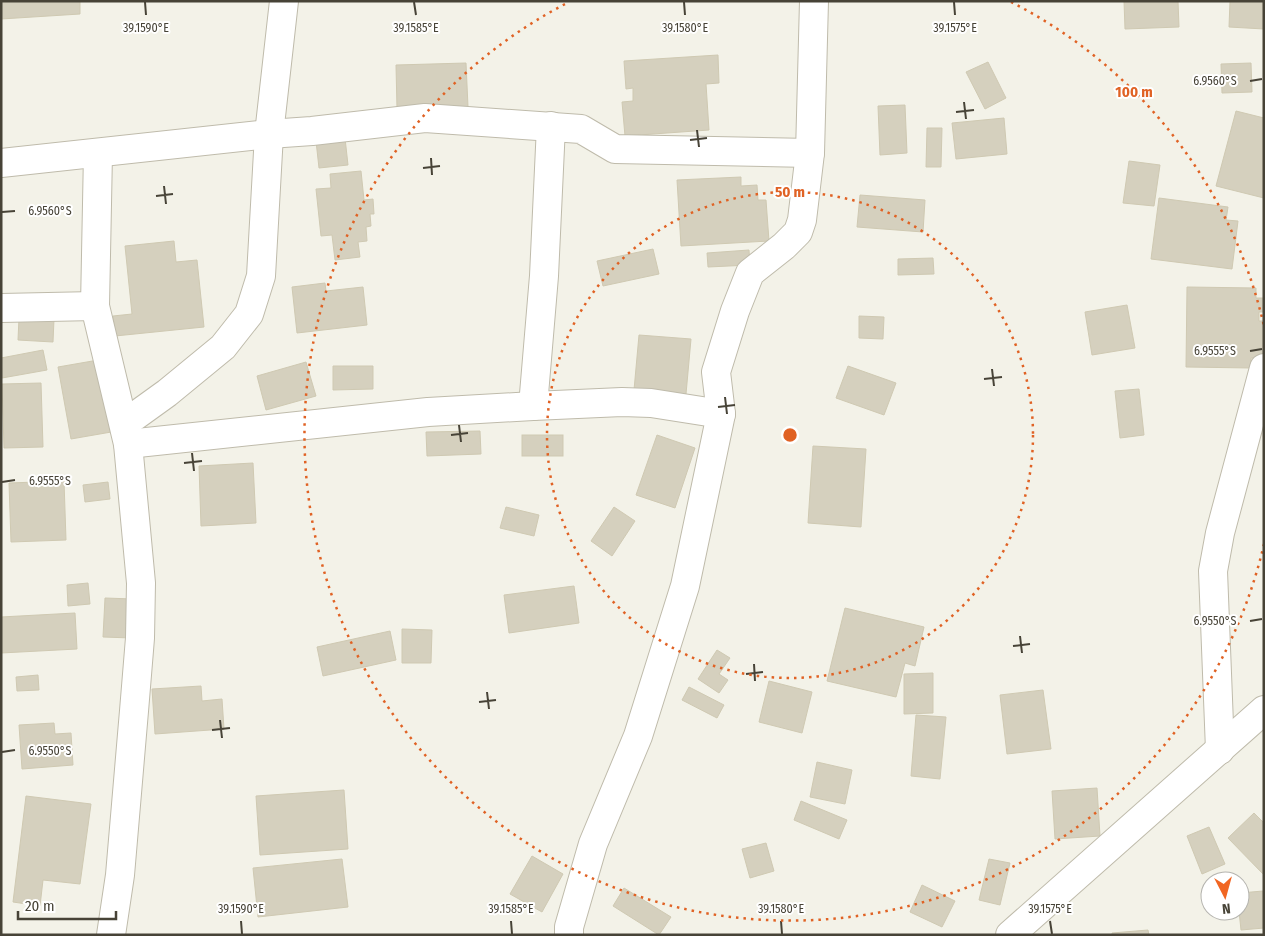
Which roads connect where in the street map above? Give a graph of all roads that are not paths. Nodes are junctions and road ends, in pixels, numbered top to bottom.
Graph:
1 (284, 1) edge
2 (814, 1) edge
3 (551, 126) junction
4 (270, 134) junction
5 (98, 153) junction
6 (810, 154) junction
7 (1, 163) edge
8 (95, 306) junction
9 (1, 308) edge
10 (1264, 368) edge
11 (533, 406) junction
12 (721, 414) junction
13 (126, 434) junction
14 (1264, 710) edge
15 (1220, 750) junction
16 (111, 935) edge
17 (569, 935) edge
18 (1010, 935) edge

1 - 4 street
2 - 6 street
3 - 4 street
3 - 6 street
3 - 11 street
4 - 5 street
4 - 13 street
5 - 7 street
5 - 8 street
6 - 12 street
8 - 9 street
8 - 13 street
10 - 15 street
11 - 12 street
11 - 13 street
12 - 17 street
13 - 16 street
14 - 15 street
15 - 18 street

